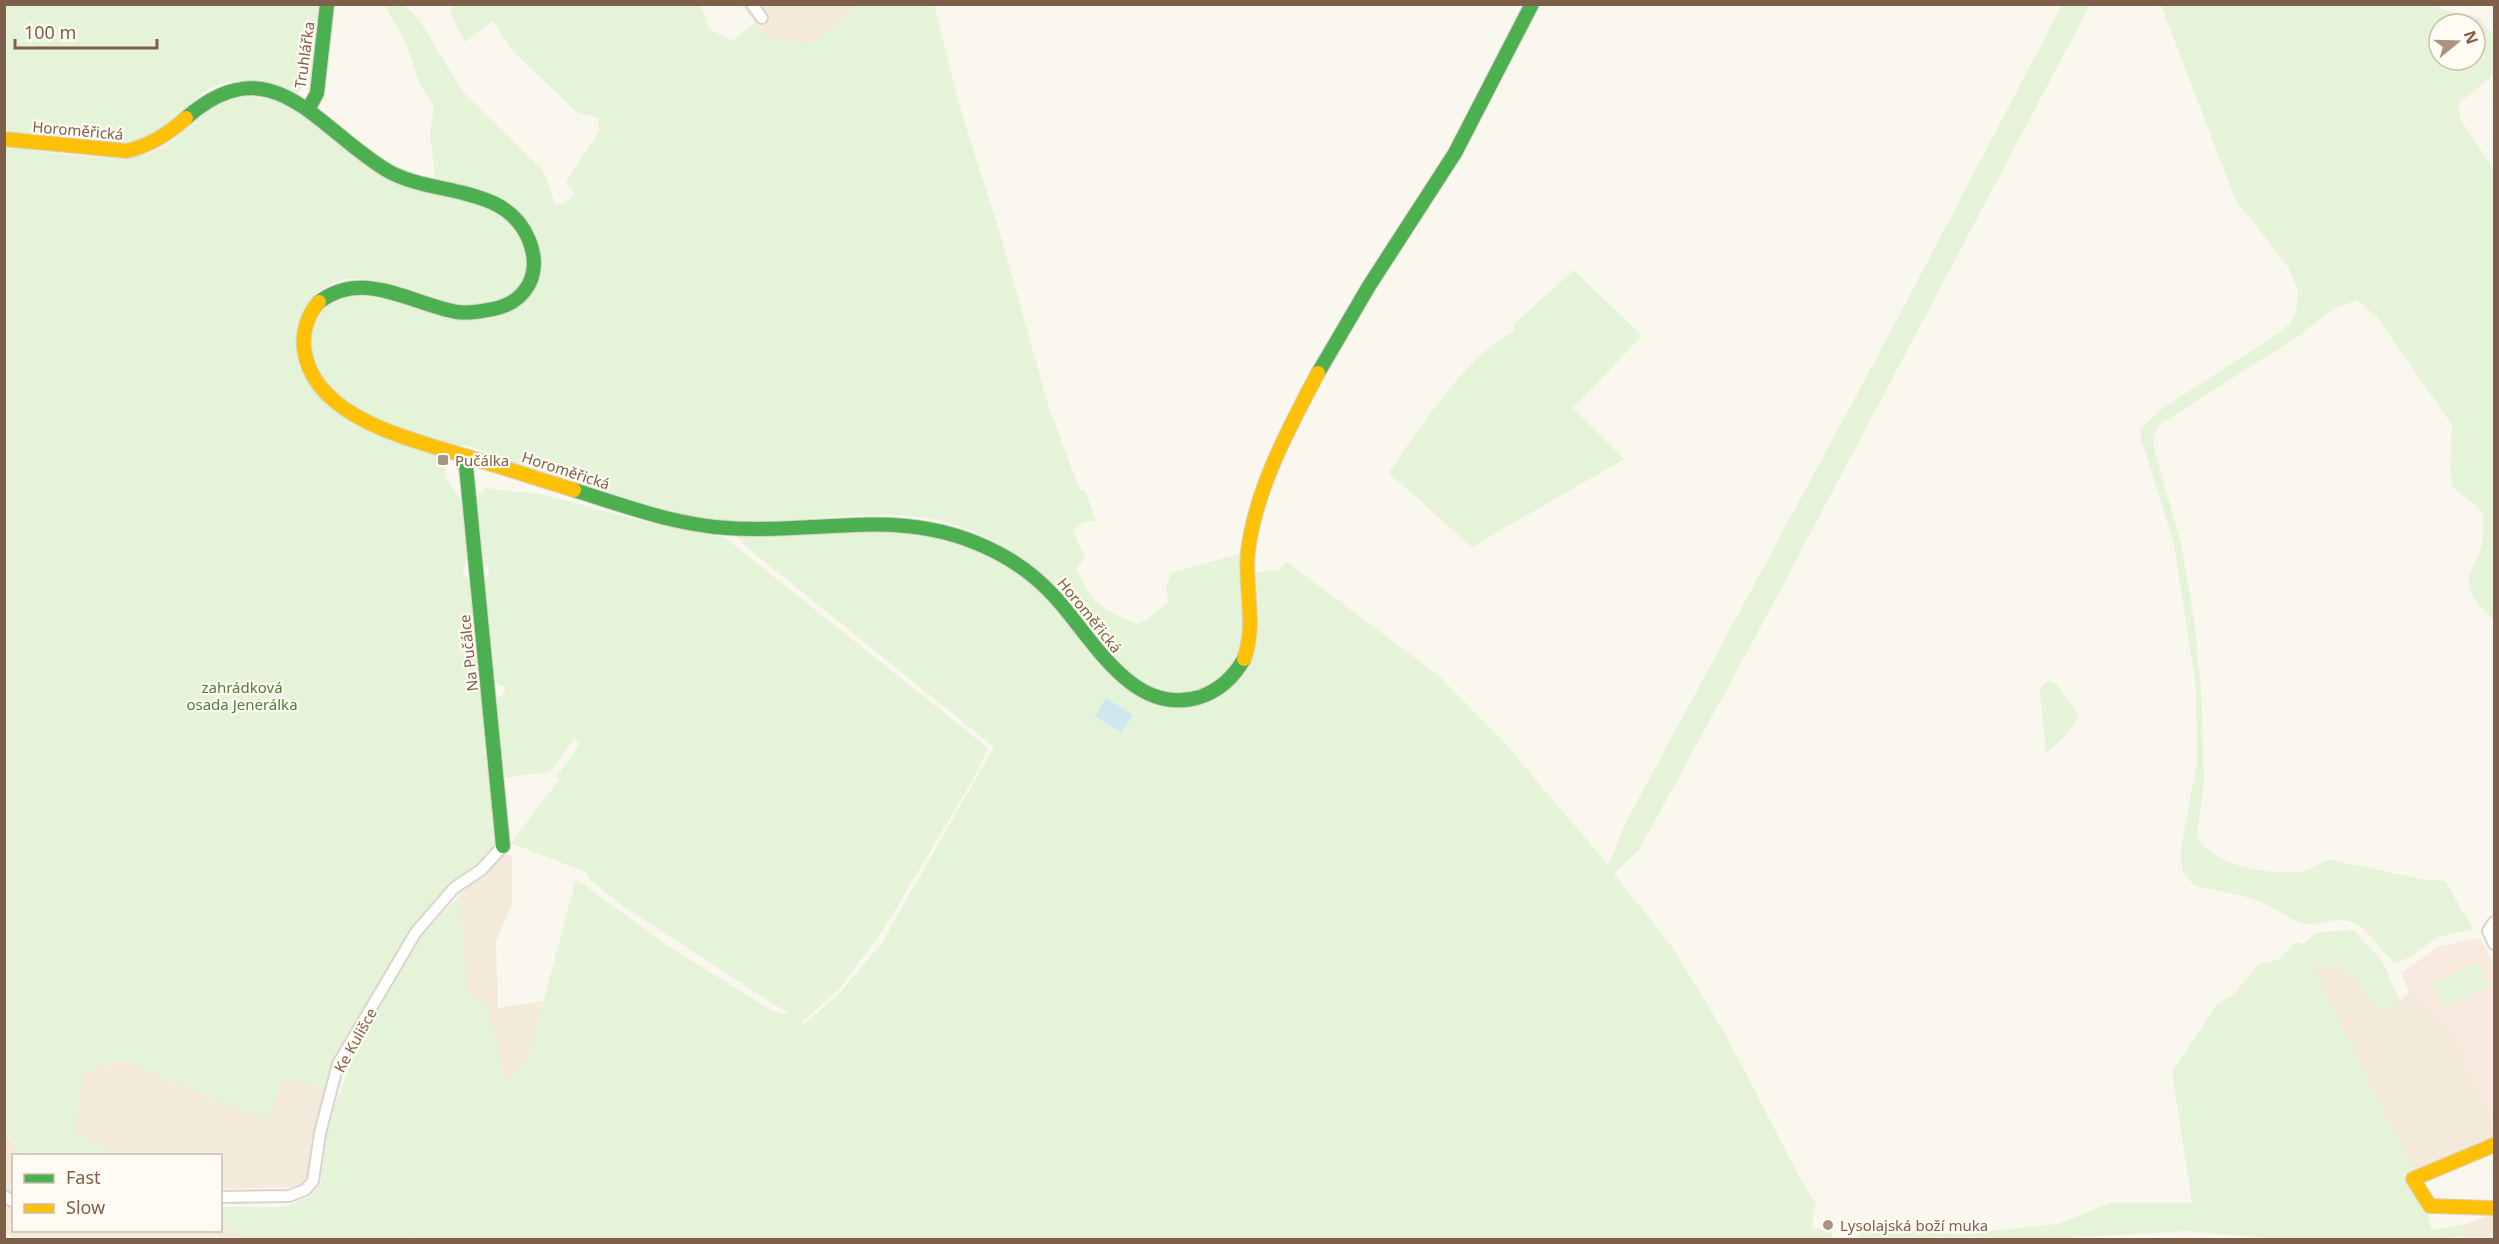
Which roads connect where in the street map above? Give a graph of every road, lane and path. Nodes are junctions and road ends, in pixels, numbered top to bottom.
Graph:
1 (327, 4) edge
2 (752, 4) edge
3 (1532, 4) edge
4 (762, 18) dead end
5 (309, 108) junction
6 (4, 139) edge
7 (465, 456) junction
8 (503, 846) joint
9 (2491, 926) edge
10 (2494, 944) edge
11 (2494, 1145) edge
12 (222, 1197) edge
13 (2494, 1209) edge

1 - 5 main road, Truhlářka
2 - 4 street
3 - 7 main road, Horoměřická
5 - 6 main road, Horoměřická
5 - 7 main road, Horoměřická
7 - 8 main road, Na Pučálce
8 - 12 street, Ke Kulišce
9 - 10 street
11 - 13 main road

